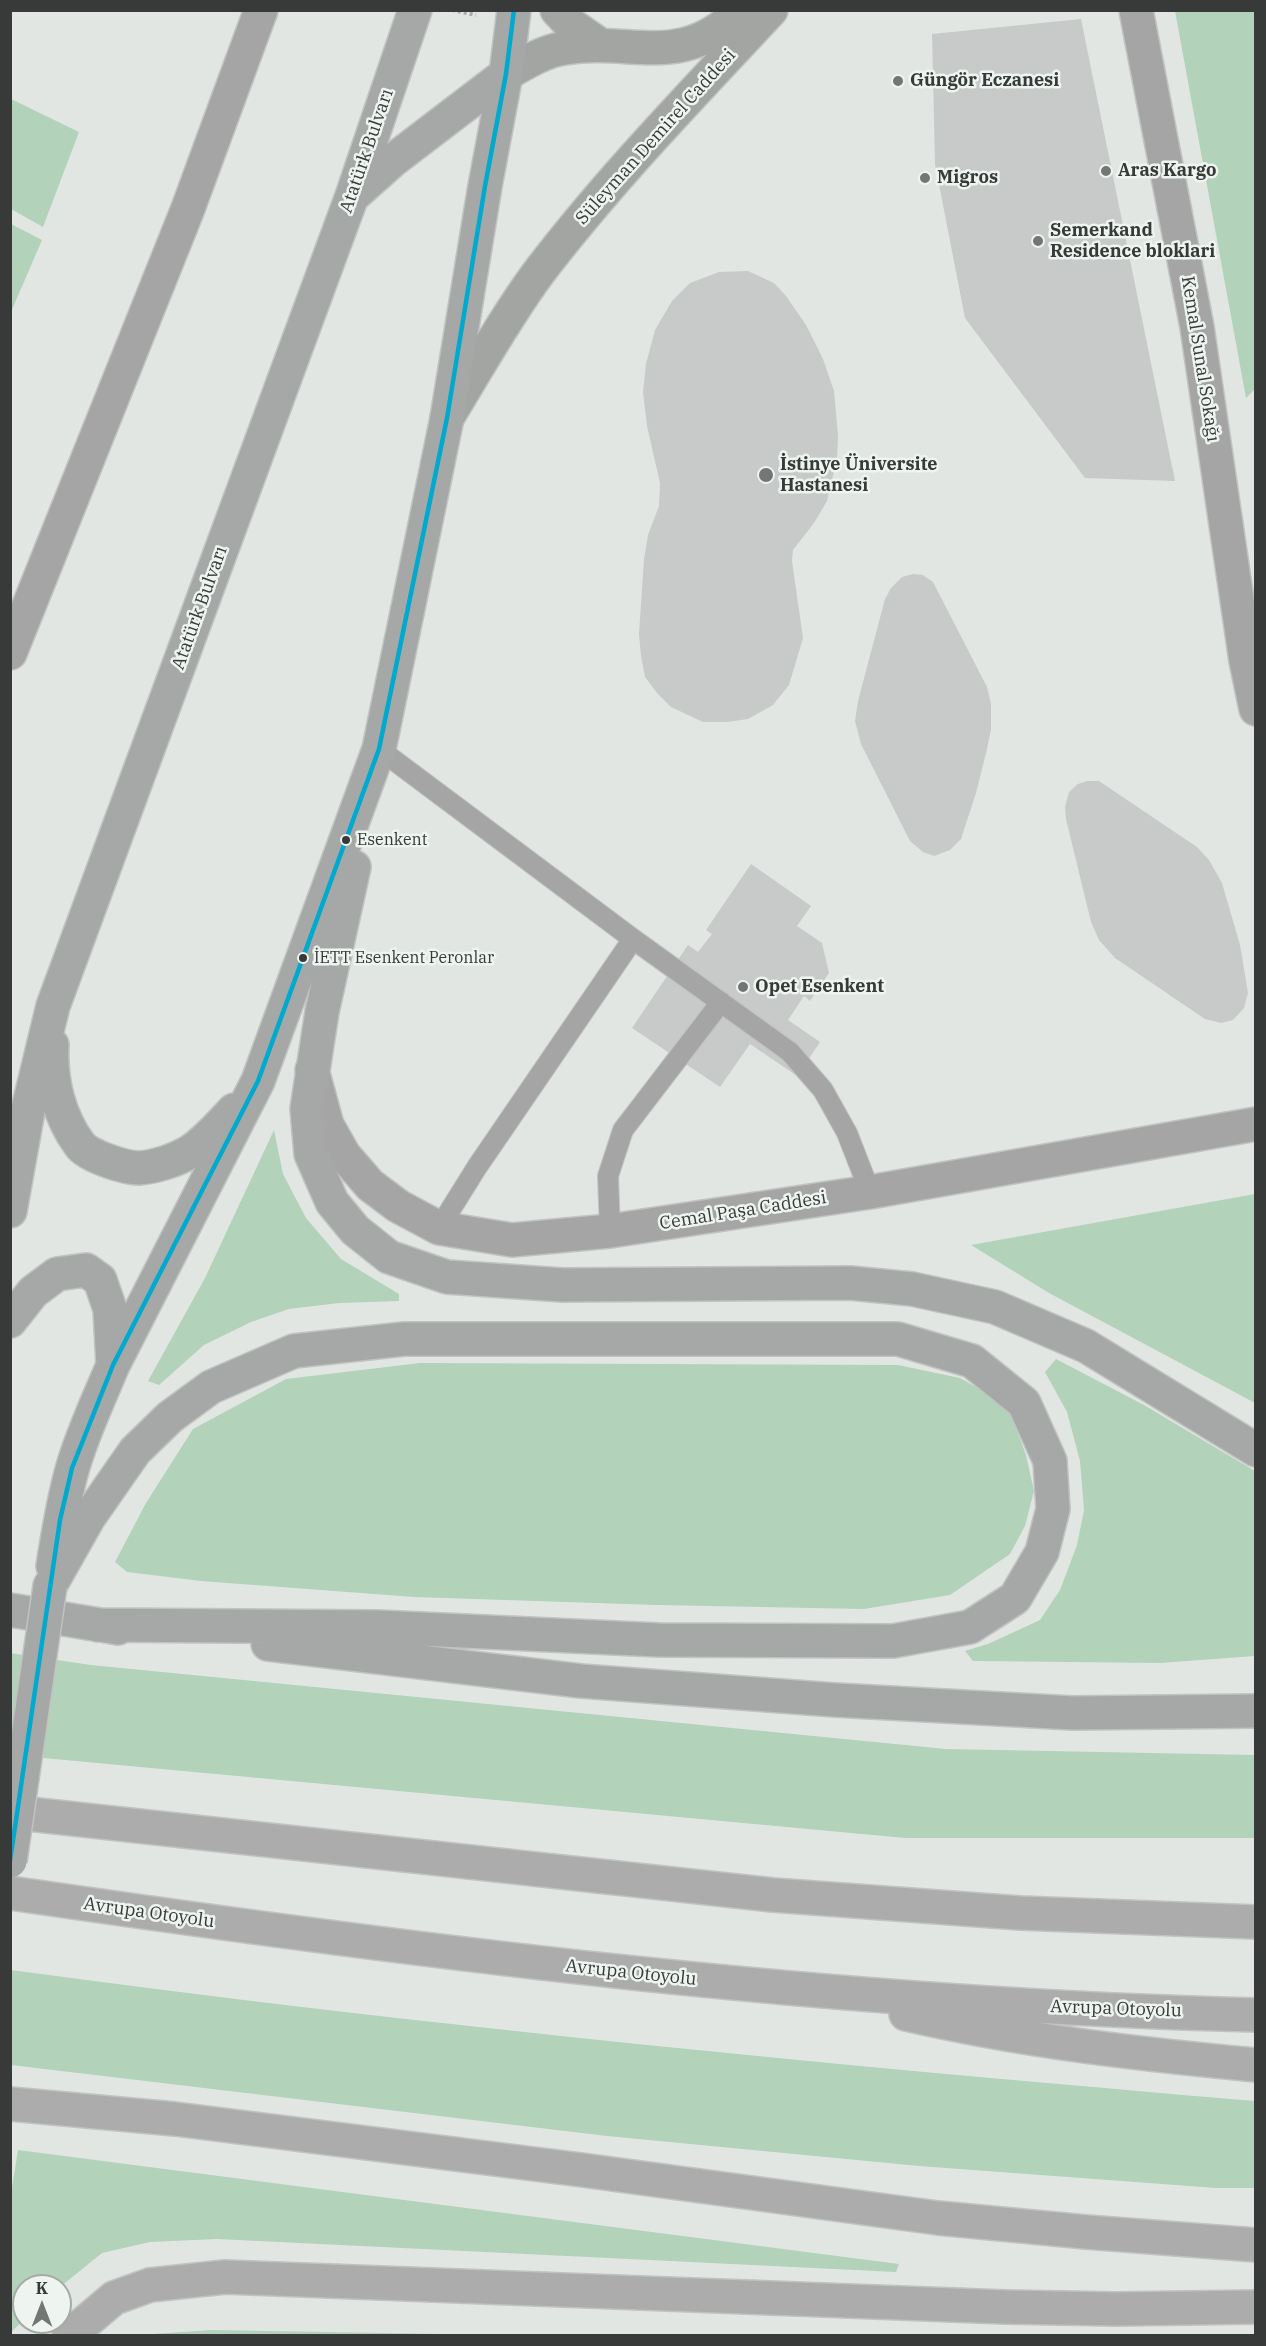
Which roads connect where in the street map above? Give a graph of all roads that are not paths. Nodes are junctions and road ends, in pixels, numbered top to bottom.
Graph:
1 (261, 10) edge
2 (415, 10) edge
3 (513, 10) edge
4 (557, 10) edge
5 (741, 10) edge
6 (771, 10) edge
7 (1136, 10) edge
8 (599, 44) junction
9 (506, 74) junction
10 (352, 196) junction
11 (447, 418) junction
12 (10, 653) edge
13 (1256, 709) edge
14 (379, 749) junction
15 (633, 939) junction
16 (721, 1002) junction
17 (53, 1006) junction
18 (312, 1069) junction
19 (258, 1081) junction
20 (1256, 1124) edge
21 (870, 1192) junction
22 (10, 1211) edge
23 (439, 1228) junction
24 (609, 1231) junction
25 (10, 1321) edge
26 (113, 1365) junction
27 (1256, 1450) edge
28 (50, 1586) junction
29 (10, 1610) edge
30 (98, 1625) junction
31 (1256, 1711) edge
32 (10, 1812) edge
33 (10, 1861) edge
34 (10, 1893) edge
35 (1256, 1922) edge
36 (794, 1989) junction
37 (1256, 2015) edge
38 (1256, 2065) edge
39 (10, 2104) edge
40 (1256, 2245) edge
41 (1256, 2307) edge
42 (69, 2336) edge

1 - 12 street
2 - 10 main road, Atatürk Bulvarı
3 - 9 main road
4 - 8 main road
5 - 8 main road, Süleyman Demirel Caddesi
6 - 11 main road, Süleyman Demirel Caddesi
7 - 13 street, Kemal Sunal Sokağı
8 - 9 main road, Süleyman Demirel Caddesi
9 - 10 main road
9 - 11 main road
10 - 17 main road, Atatürk Bulvarı
11 - 14 main road
14 - 15 lane
14 - 18 main road
14 - 19 main road
15 - 16 lane
15 - 23 lane
16 - 21 lane
16 - 24 lane
17 - 19 main road
17 - 22 main road, Atatürk Bulvarı
18 - 23 street, Cemal Paşa Caddesi
18 - 27 main road
19 - 26 main road
20 - 21 street, Cemal Paşa Caddesi
21 - 24 street, Cemal Paşa Caddesi
23 - 24 street, Cemal Paşa Caddesi
25 - 26 main road
26 - 28 main road
28 - 30 main road
28 - 33 main road, bridge
29 - 30 main road
30 - 31 main road
32 - 35 highway
34 - 36 highway, Avrupa Otoyolu
36 - 37 highway, Avrupa Otoyolu
36 - 38 highway
39 - 40 highway
41 - 42 highway

